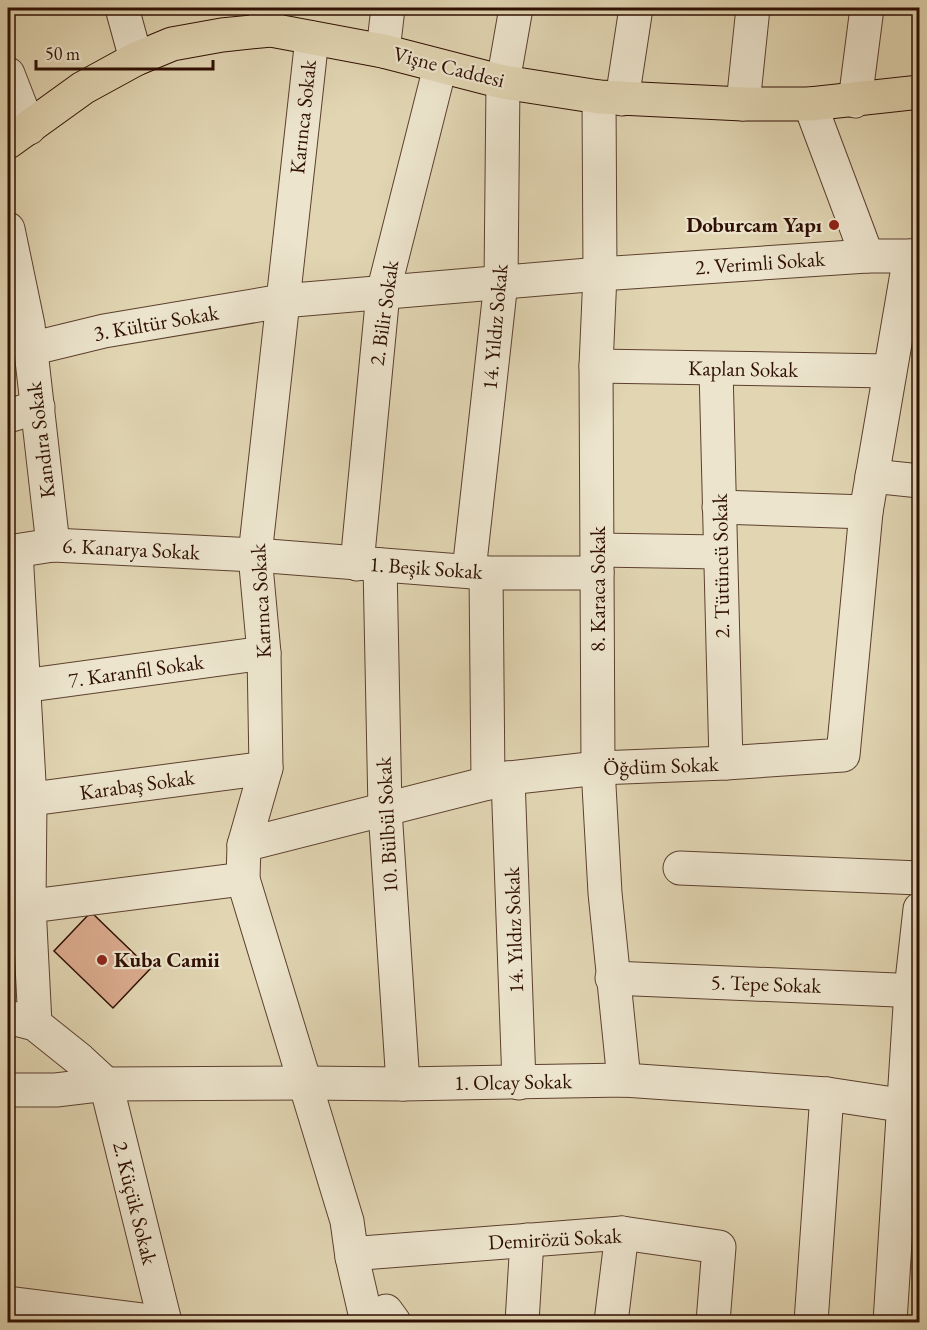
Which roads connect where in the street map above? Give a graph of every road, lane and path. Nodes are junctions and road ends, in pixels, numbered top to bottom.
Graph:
1 (122, 8) edge
2 (388, 8) edge
3 (516, 8) edge
4 (636, 8) edge
5 (753, 8) edge
6 (867, 8) edge
7 (267, 19) edge
8 (312, 38) junction
9 (383, 51) junction
10 (136, 58) junction
11 (440, 67) junction
12 (8, 74) edge
13 (503, 82) junction
14 (920, 92) edge
15 (610, 98) junction
16 (855, 101) junction
17 (743, 104) junction
18 (810, 104) junction
19 (18, 135) edge
20 (8, 229) edge
21 (867, 256) junction
22 (915, 256) edge
23 (600, 274) junction
24 (501, 282) junction
25 (383, 293) junction
26 (282, 301) junction
27 (22, 333) edge
28 (597, 366) junction
29 (716, 369) junction
30 (889, 371) junction
31 (38, 407) junction
32 (8, 416) edge
33 (872, 476) junction
34 (920, 481) edge
35 (719, 507) junction
36 (866, 512) junction
37 (53, 545) junction
38 (12, 551) edge
39 (720, 552) junction
40 (255, 555) junction
41 (597, 562) junction
42 (368, 564) junction
43 (477, 572) junction
44 (264, 653) junction
45 (16, 687) edge
46 (726, 763) junction
47 (266, 768) junction
48 (598, 768) junction
49 (498, 781) junction
50 (19, 801) edge
51 (385, 810) junction
52 (244, 845) junction
53 (680, 868) dead end
54 (920, 878) edge
55 (243, 879) junction
56 (18, 908) edge
57 (920, 909) edge
58 (612, 978) junction
59 (915, 990) edge
60 (21, 1021) edge
61 (624, 1080) junction
62 (304, 1083) junction
63 (519, 1083) junction
64 (106, 1084) junction
65 (403, 1084) junction
66 (8, 1090) edge
67 (827, 1094) junction
68 (911, 1107) edge
69 (622, 1233) junction
70 (527, 1240) junction
71 (357, 1255) junction
72 (8, 1303) edge
73 (384, 1320) edge
74 (159, 1323) edge
75 (165, 1323) edge
76 (349, 1323) edge
77 (522, 1323) edge
78 (611, 1323) edge
79 (713, 1323) edge
80 (812, 1323) edge
81 (890, 1323) edge

1 - 10 street
2 - 9 street
3 - 13 street, 14. Yıldız Sokak
4 - 15 street, 8. Karaca Sokak
5 - 17 street
6 - 16 street
7 - 8 main road, Vişne Caddesi
7 - 10 main road, Vişne Caddesi
8 - 9 main road, Vişne Caddesi
8 - 26 street, Karınca Sokak
9 - 11 main road, Vişne Caddesi
10 - 19 main road, Vişne Caddesi
11 - 13 main road, Vişne Caddesi
11 - 25 street, 2. Bilir Sokak
12 - 19 street
13 - 15 main road, Vişne Caddesi
13 - 24 street, 14. Yıldız Sokak
14 - 16 main road, Vişne Caddesi
15 - 17 main road, Vişne Caddesi
15 - 23 street, 8. Karaca Sokak
16 - 18 main road, Vişne Caddesi
17 - 18 main road, Vişne Caddesi
18 - 21 street
20 - 27 street, Kandıra Sokak
21 - 22 street, 2. Verimli Sokak
21 - 23 street, 2. Verimli Sokak
22 - 30 street, Öğdüm Sokak
23 - 24 street
23 - 28 street, 8. Karaca Sokak
24 - 25 street
24 - 43 street, 14. Yıldız Sokak
25 - 26 street
25 - 42 street, 2. Bilir Sokak
26 - 27 street, 3. Kültür Sokak
26 - 40 street, Karınca Sokak
27 - 31 street, Kandıra Sokak
28 - 29 street, Kaplan Sokak
28 - 41 street, 8. Karaca Sokak
29 - 30 street, Kaplan Sokak
29 - 35 street, 2. Tütüncü Sokak
30 - 33 street, Öğdüm Sokak
31 - 32 street
31 - 37 street, Kandıra Sokak
33 - 34 street
33 - 36 street, Öğdüm Sokak
35 - 36 street
35 - 39 street, 2. Tütüncü Sokak
36 - 46 street, Öğdüm Sokak
37 - 38 street, 6. Kanarya Sokak
37 - 40 street, 6. Kanarya Sokak
38 - 45 street
39 - 41 street, 1. Beşik Sokak
39 - 46 street, 2. Tütüncü Sokak
40 - 42 street, 1. Beşik Sokak
40 - 44 street, Karınca Sokak
41 - 43 street, 1. Beşik Sokak
41 - 48 street, 8. Karaca Sokak
42 - 43 street, 1. Beşik Sokak
42 - 51 street, 10. Bülbül Sokak
43 - 49 street, 14. Yıldız Sokak
44 - 45 street, 7. Karanfil Sokak
44 - 47 street, Karınca Sokak
45 - 50 street
46 - 48 street, Öğdüm Sokak
47 - 50 street, Karabaş Sokak
47 - 52 street, Karınca Sokak
48 - 49 street, Öğdüm Sokak
48 - 58 street, 8. Karaca Sokak
49 - 51 street, Öğdüm Sokak
49 - 63 street, 14. Yıldız Sokak
50 - 56 street
51 - 52 street, Öğdüm Sokak
51 - 65 street, 10. Bülbül Sokak
52 - 55 street, Karınca Sokak
53 - 54 street
55 - 56 street
55 - 62 street, Karınca Sokak
56 - 60 street
57 - 59 street
58 - 59 street, 5. Tepe Sokak
58 - 61 street, 8. Karaca Sokak
59 - 68 street
60 - 64 street
61 - 63 street, 1. Olcay Sokak
61 - 67 street, 1. Olcay Sokak
62 - 64 street, 1. Olcay Sokak
62 - 65 street, 1. Olcay Sokak
62 - 71 street, Karınca Sokak
63 - 65 street, 1. Olcay Sokak
64 - 66 street, 1. Olcay Sokak
64 - 75 street, 2. Küçük Sokak
67 - 68 street, 1. Olcay Sokak
67 - 80 street
68 - 81 street
69 - 70 street, Demirözü Sokak
69 - 78 street
69 - 79 street, Demirözü Sokak
70 - 71 street, Demirözü Sokak
70 - 77 street
71 - 73 street
71 - 76 street
72 - 74 street

